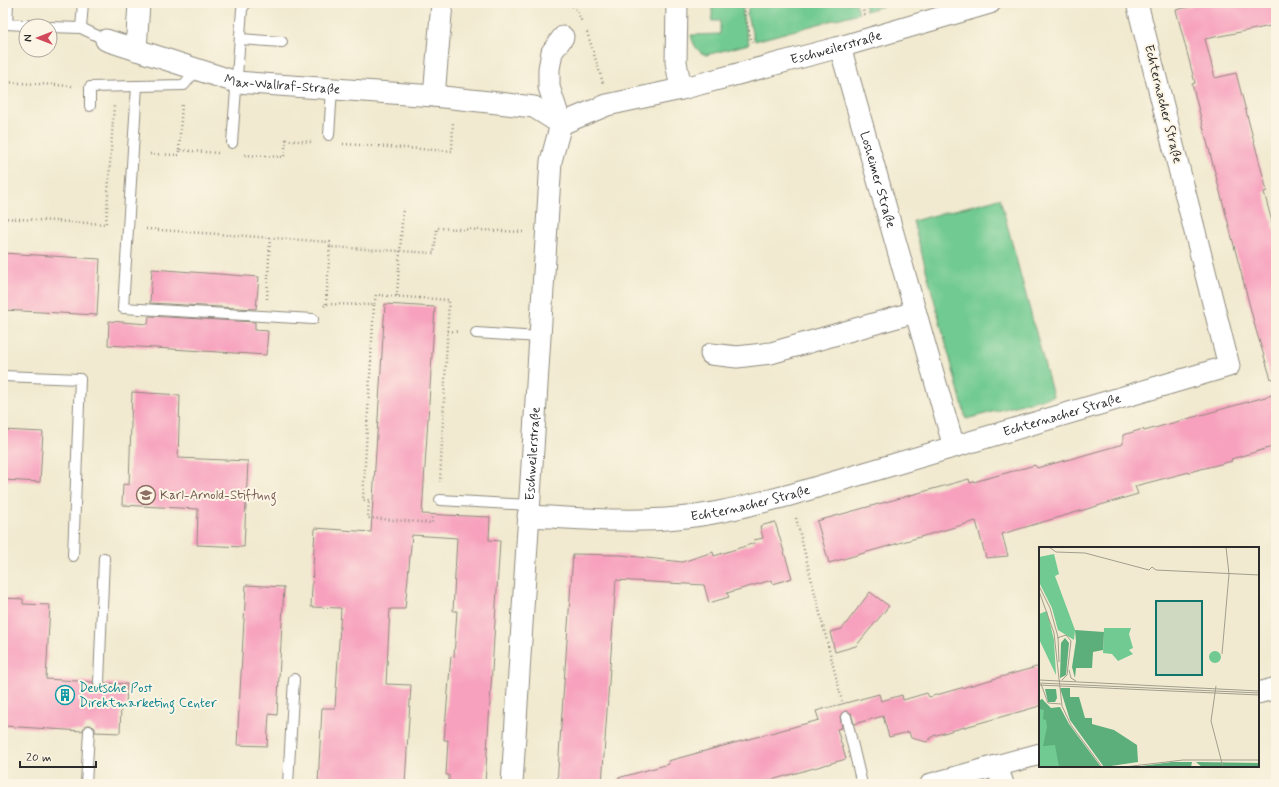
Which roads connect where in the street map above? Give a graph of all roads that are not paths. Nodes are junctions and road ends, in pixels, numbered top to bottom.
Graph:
1 (8, 3) edge
2 (83, 3) edge
3 (139, 3) edge
4 (246, 3) edge
5 (442, 3) edge
6 (677, 3) edge
7 (990, 3) edge
8 (1137, 3) edge
9 (18, 25) edge
10 (58, 27) edge
11 (81, 28) junction
12 (563, 36) dead end
13 (106, 40) joint
14 (240, 40) junction
15 (282, 42) dead end
16 (840, 47) junction
17 (136, 50) junction
18 (197, 69) junction
19 (236, 82) junction
20 (137, 86) junction
21 (332, 89) junction
22 (681, 89) junction
23 (444, 98) junction
24 (90, 106) dead end
25 (561, 124) junction
26 (329, 135) dead end
27 (232, 143) dead end
28 (915, 312) junction
29 (314, 319) road end
30 (476, 333) dead end
31 (540, 337) junction
32 (711, 354) dead end
33 (3, 376) edge
34 (954, 447) junction
35 (440, 500) road end
36 (528, 511) junction
37 (73, 556) dead end
38 (104, 558) dead end
39 (294, 679) dead end
40 (99, 682) dead end
41 (1276, 688) edge
42 (1259, 693) edge
43 (846, 717) road end
44 (89, 731) dead end
45 (1039, 755) edge
46 (1000, 775) edge
47 (86, 784) edge
48 (288, 784) edge
49 (512, 784) edge
50 (862, 784) edge
51 (931, 784) edge

1 - 9 lane
2 - 11 lane
3 - 17 street
4 - 14 lane
5 - 23 street
6 - 22 street
7 - 16 street, Eschweilerstraße
8 - 34 street, Echternacher Straße
10 - 11 lane
11 - 13 lane
12 - 25 street
13 - 17 street, Max-Wallraf-Straße
14 - 15 lane
14 - 19 lane
16 - 22 street, Eschweilerstraße
16 - 28 street, Losheimer Straße
17 - 18 street, Max-Wallraf-Straße
18 - 19 street, Max-Wallraf-Straße
18 - 20 lane
19 - 21 street, Max-Wallraf-Straße
19 - 27 lane
20 - 24 lane
20 - 29 lane
21 - 23 street, Max-Wallraf-Straße
21 - 26 lane
22 - 25 street, Eschweilerstraße
23 - 25 street, Max-Wallraf-Straße
25 - 31 street, Eschweilerstraße
28 - 32 street
28 - 34 street, Losheimer Straße
30 - 31 lane
31 - 36 street, Eschweilerstraße
33 - 37 lane
34 - 36 street, Echternacher Straße
35 - 36 lane
36 - 49 street, Eschweilerstraße
38 - 40 lane
39 - 48 lane
41 - 42 street
43 - 50 lane
44 - 47 lane
45 - 46 street
46 - 51 street

